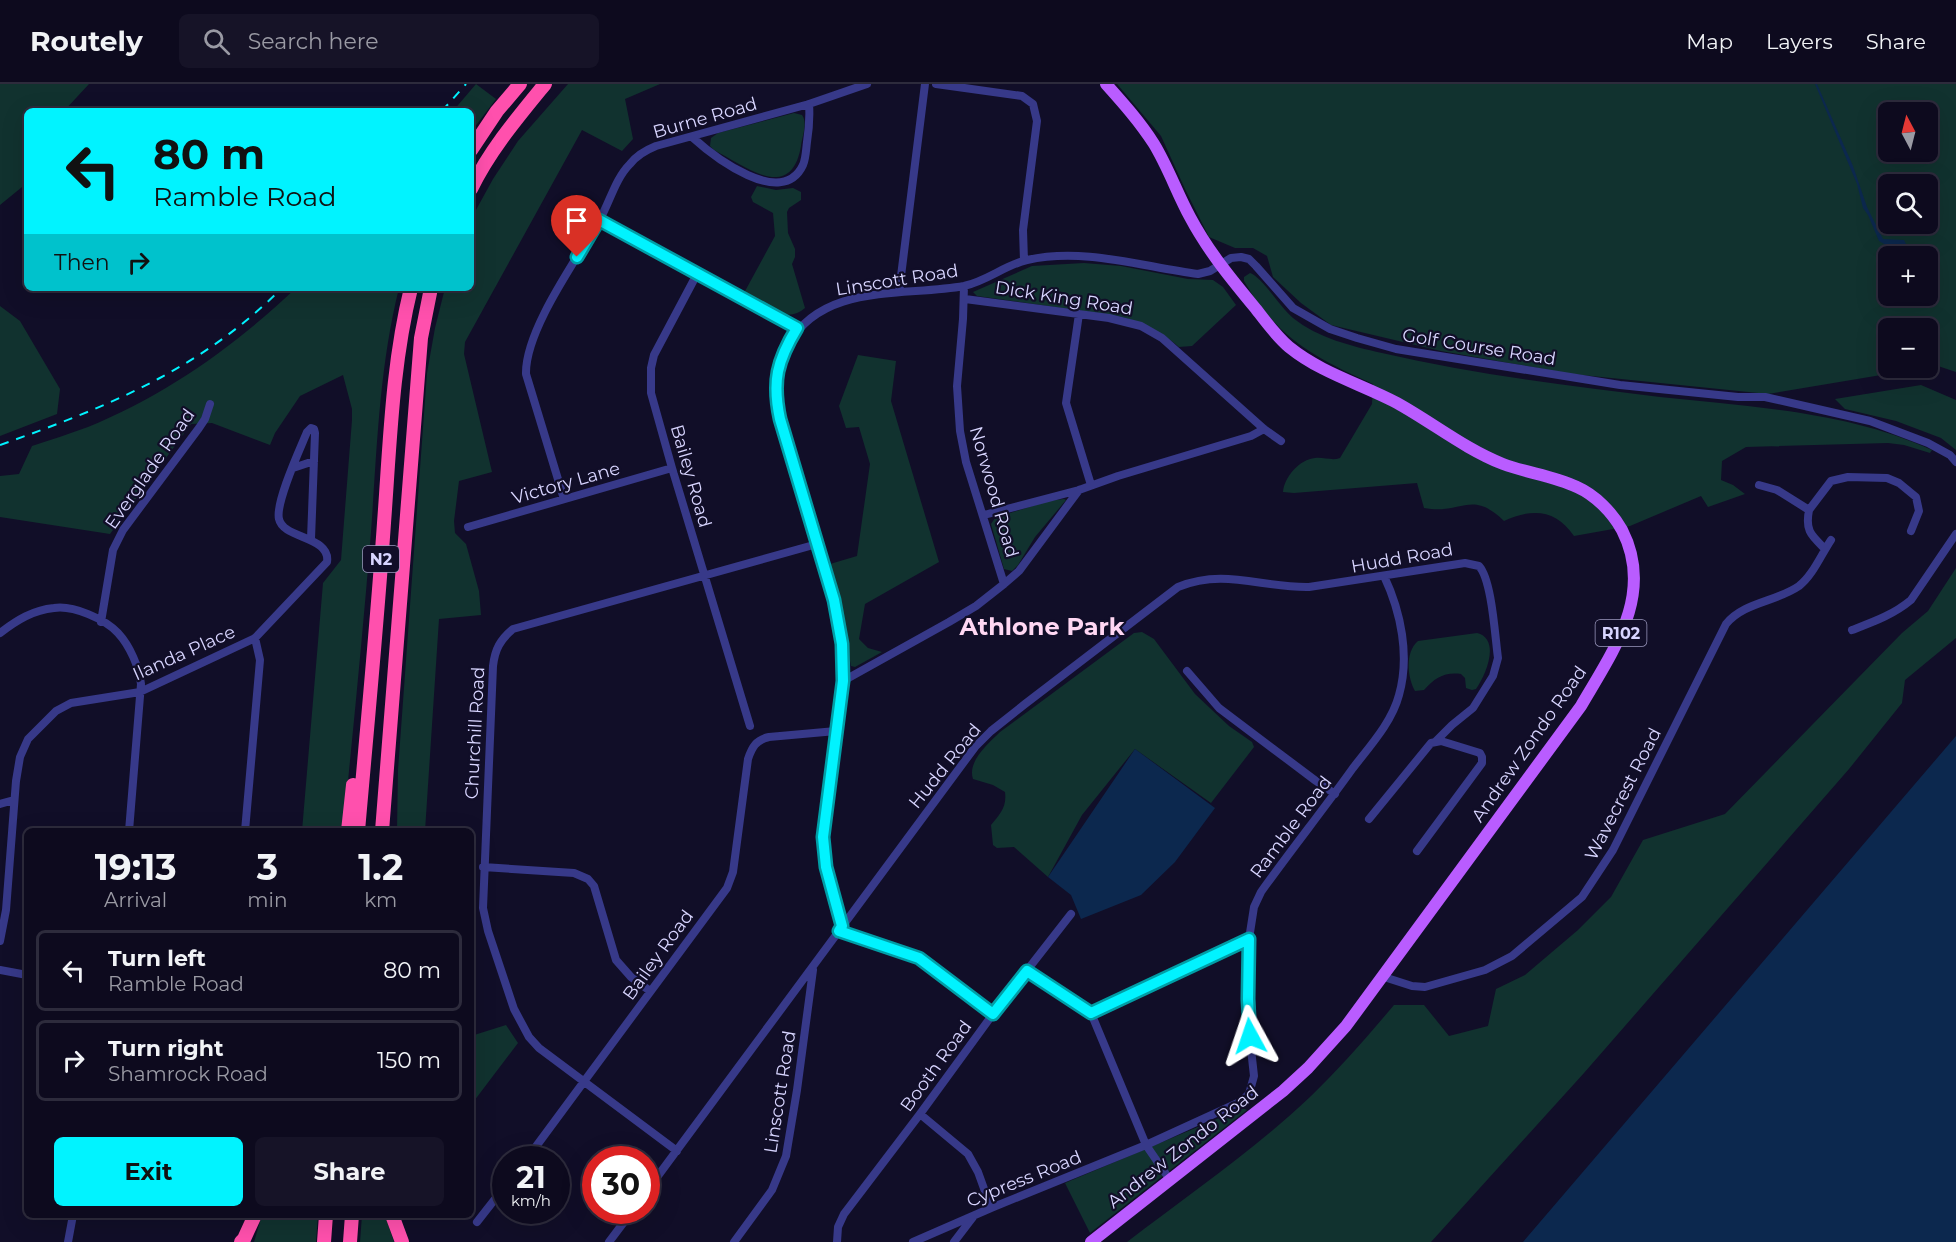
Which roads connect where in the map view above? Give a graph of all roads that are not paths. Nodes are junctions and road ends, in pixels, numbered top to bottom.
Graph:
1 (520, 84) edge
2 (545, 84) edge
3 (867, 84) edge
4 (925, 84) edge
5 (936, 84) edge
6 (1106, 84) edge
7 (809, 104) junction
8 (692, 137) junction
9 (474, 146) edge
10 (474, 183) edge
11 (599, 220) junction
12 (1024, 261) junction
13 (1220, 265) junction
14 (697, 274) junction
15 (964, 286) junction
16 (410, 291) edge
17 (430, 291) edge
18 (899, 292) junction
19 (965, 299) junction
20 (1079, 314) junction
21 (797, 328) junction
22 (210, 404) dead end
23 (1264, 429) junction
24 (1281, 441) dead end
25 (314, 462) junction
26 (1956, 462) edge
27 (292, 468) junction
28 (672, 468) junction
29 (1091, 485) junction
30 (1759, 485) dead end
31 (1079, 490) junction
32 (564, 499) junction
33 (1809, 510) junction
34 (984, 515) junction
35 (468, 527) dead end
36 (1911, 531) dead end
37 (1956, 534) edge
38 (311, 539) junction
39 (1831, 540) dead end
40 (817, 544) junction
41 (1825, 549) junction
42 (705, 576) junction
43 (1384, 576) junction
44 (1004, 584) junction
45 (101, 621) junction
46 (1852, 630) dead end
47 (0, 633) edge
48 (255, 638) junction
49 (1186, 671) dead end
50 (843, 681) junction
51 (140, 692) junction
52 (750, 726) dead end
53 (836, 732) junction
54 (1436, 741) junction
55 (364, 755) junction
56 (385, 784) junction
57 (1335, 794) junction
58 (14, 800) junction
59 (0, 804) edge
60 (1369, 819) dead end
61 (129, 828) edge
62 (245, 828) edge
63 (348, 828) edge
64 (358, 828) edge
65 (382, 828) edge
66 (387, 828) edge
67 (1417, 851) dead end
68 (483, 867) junction
69 (1071, 914) dead end
70 (841, 928) junction
71 (1249, 939) junction
72 (0, 941) edge
73 (813, 968) junction
74 (0, 970) edge
75 (1027, 971) junction
76 (24, 974) edge
77 (1384, 977) junction
78 (650, 991) junction
79 (1091, 1013) junction
80 (993, 1014) junction
81 (583, 1082) junction
82 (1249, 1094) joint
83 (920, 1114) junction
84 (1146, 1145) junction
85 (536, 1146) edge
86 (677, 1151) junction
87 (660, 1173) edge
88 (1170, 1179) junction
89 (492, 1203) edge
90 (991, 1208) junction
91 (974, 1215) junction
92 (72, 1218) edge
93 (254, 1218) edge
94 (326, 1218) edge
95 (352, 1218) edge
96 (393, 1218) edge
97 (477, 1222) dead end
98 (622, 1224) edge
99 (243, 1241) edge
100 (68, 1242) edge
101 (324, 1242) edge
102 (350, 1242) edge
103 (402, 1242) edge
104 (609, 1242) edge
105 (734, 1242) edge
106 (837, 1242) edge
107 (914, 1242) edge
108 (954, 1242) edge
109 (1091, 1242) edge

1 - 9 highway
2 - 10 highway
3 - 7 street, Burne Road
4 - 18 street
5 - 12 street
6 - 13 main road, Andrew Zondo Road / R102
7 - 8 street, Burne Road
7 - 8 street
8 - 11 street, Burne Road
11 - 14 street
11 - 32 street, Burne Road
12 - 13 street, Linscott Road
12 - 15 street, Linscott Road
13 - 26 street, Golf Course Road
13 - 77 main road, Andrew Zondo Road / R102
14 - 21 street
14 - 28 street, Bailey Road
15 - 18 street, Linscott Road
15 - 19 street, Norwood Road
16 - 55 highway, N2
17 - 56 highway, N2
18 - 21 street, Linscott Road
19 - 20 street, Dick King Road
19 - 34 street, Norwood Road
20 - 23 street, Dick King Road
20 - 29 street
21 - 40 street, Linscott Road
22 - 45 street, Everglade Road
23 - 24 street, Dick King Road
23 - 29 street
25 - 27 street
25 - 27 street
25 - 38 street
27 - 38 street
28 - 32 street, Victory Lane
28 - 42 street, Bailey Road
29 - 31 street
30 - 33 street
31 - 34 street
31 - 44 street
32 - 35 street, Victory Lane
33 - 36 street
33 - 41 street
34 - 44 street, Norwood Road
37 - 46 street
38 - 48 street, Ilanda Place
39 - 41 street, Wavecrest Road
40 - 42 street, Churchill Road
40 - 50 street, Linscott Road
41 - 77 street, Wavecrest Road
42 - 52 street, Bailey Road
42 - 68 street, Churchill Road
43 - 54 street, Hudd Road
43 - 57 street, Ramble Road
43 - 70 street, Hudd Road
44 - 50 street
45 - 47 street
45 - 51 street
48 - 51 street, Ilanda Place
48 - 62 street
49 - 57 street
50 - 53 street, Linscott Road
51 - 58 street, Ilanda Place
51 - 61 street
53 - 70 street, Linscott Road
53 - 78 street, Bailey Road
54 - 60 street
54 - 67 street
55 - 63 highway
55 - 64 highway, N2
56 - 65 highway, N2
56 - 66 highway
57 - 71 street, Ramble Road
58 - 59 street
58 - 72 street, Ilanda Place
68 - 78 street
68 - 81 street, Churchill Road
69 - 75 street, Booth Road
70 - 73 street, Hudd Road
70 - 80 street
71 - 79 street
71 - 82 street, Ramble Road
73 - 86 street, Hudd Road
73 - 105 street, Linscott Road
74 - 76 street
75 - 79 street
75 - 80 street, Booth Road
77 - 88 main road, Andrew Zondo Road / R102
78 - 81 street, Bailey Road
79 - 84 street
80 - 83 street, Booth Road
81 - 85 street, Bailey Road
81 - 86 street, Churchill Road
82 - 84 street, Cypress Road
83 - 90 street
83 - 106 street, Booth Road
84 - 88 street
84 - 90 street, Cypress Road
86 - 87 street, Hudd Road
88 - 109 main road, Andrew Zondo Road / R102
89 - 97 street
90 - 91 street, Cypress Road
91 - 107 street, Cypress Road
91 - 108 street
92 - 100 street
93 - 99 highway
94 - 101 highway
95 - 102 highway
96 - 103 highway
98 - 104 street

